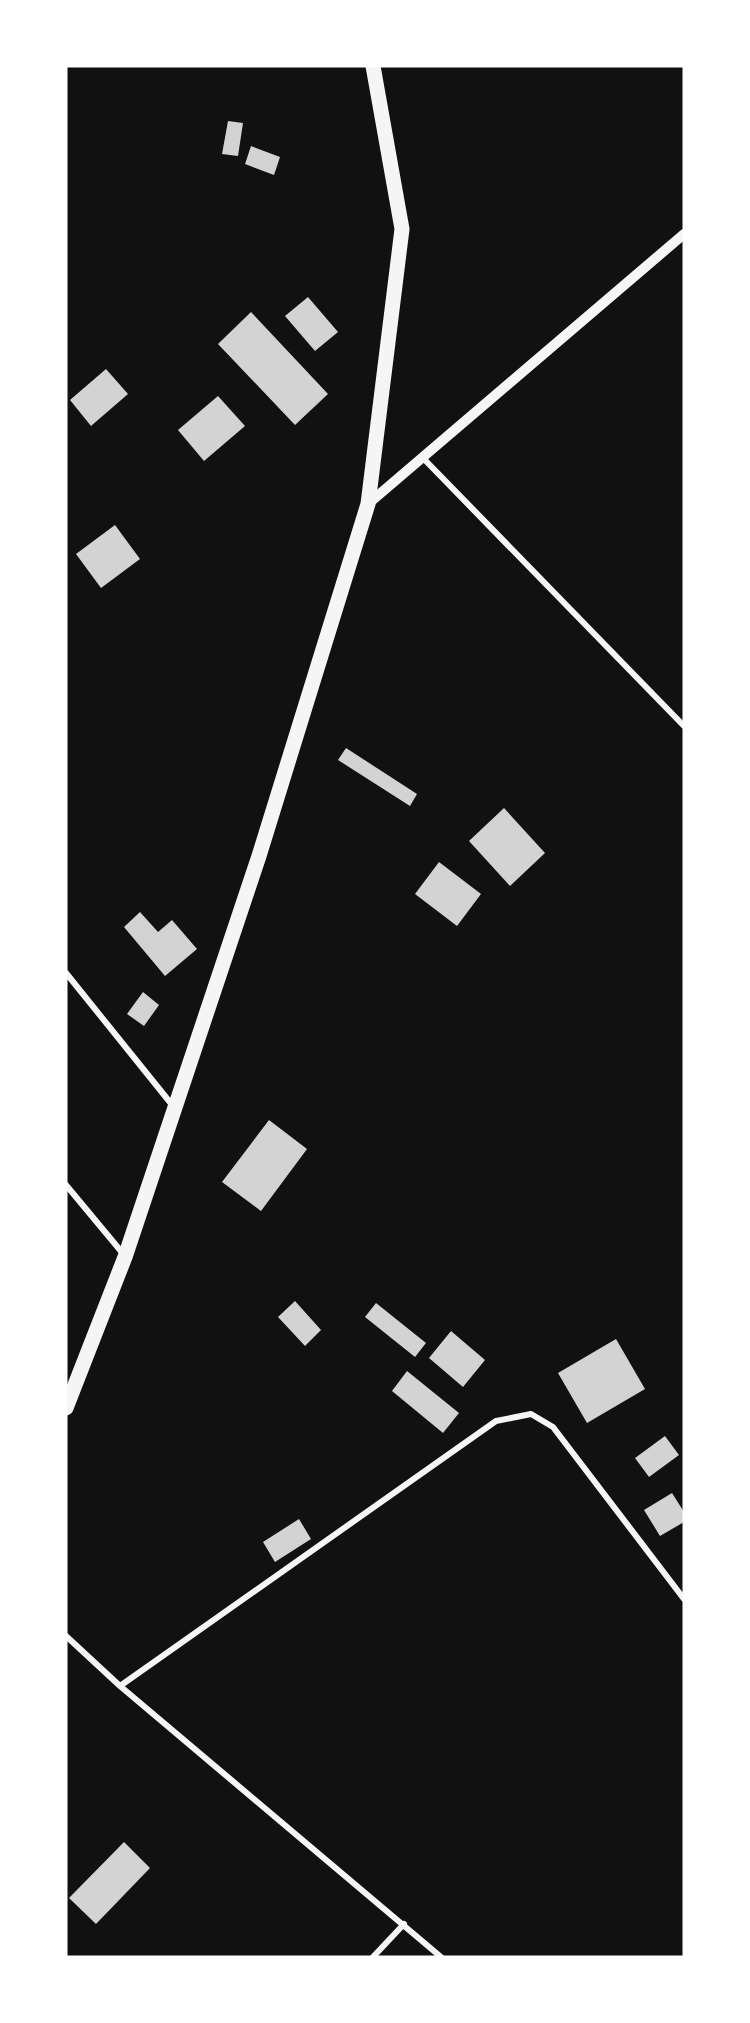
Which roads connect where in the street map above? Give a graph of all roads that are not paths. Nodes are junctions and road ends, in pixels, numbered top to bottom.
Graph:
1 (373, 66) edge
2 (684, 234) edge
3 (422, 457) junction
4 (368, 504) junction
5 (684, 726) edge
6 (66, 973) edge
7 (175, 1108) junction
8 (66, 1185) edge
9 (125, 1257) junction
10 (66, 1408) edge
11 (684, 1599) edge
12 (66, 1636) edge
13 (120, 1686) junction
14 (404, 1924) junction
15 (373, 1957) edge
16 (441, 1957) edge

1 - 4 main road
2 - 3 street
3 - 4 street
3 - 5 street
4 - 7 main road
6 - 7 street
7 - 9 main road
8 - 9 street
9 - 10 main road
11 - 13 street
12 - 13 street
13 - 14 street
14 - 15 street
14 - 16 street

